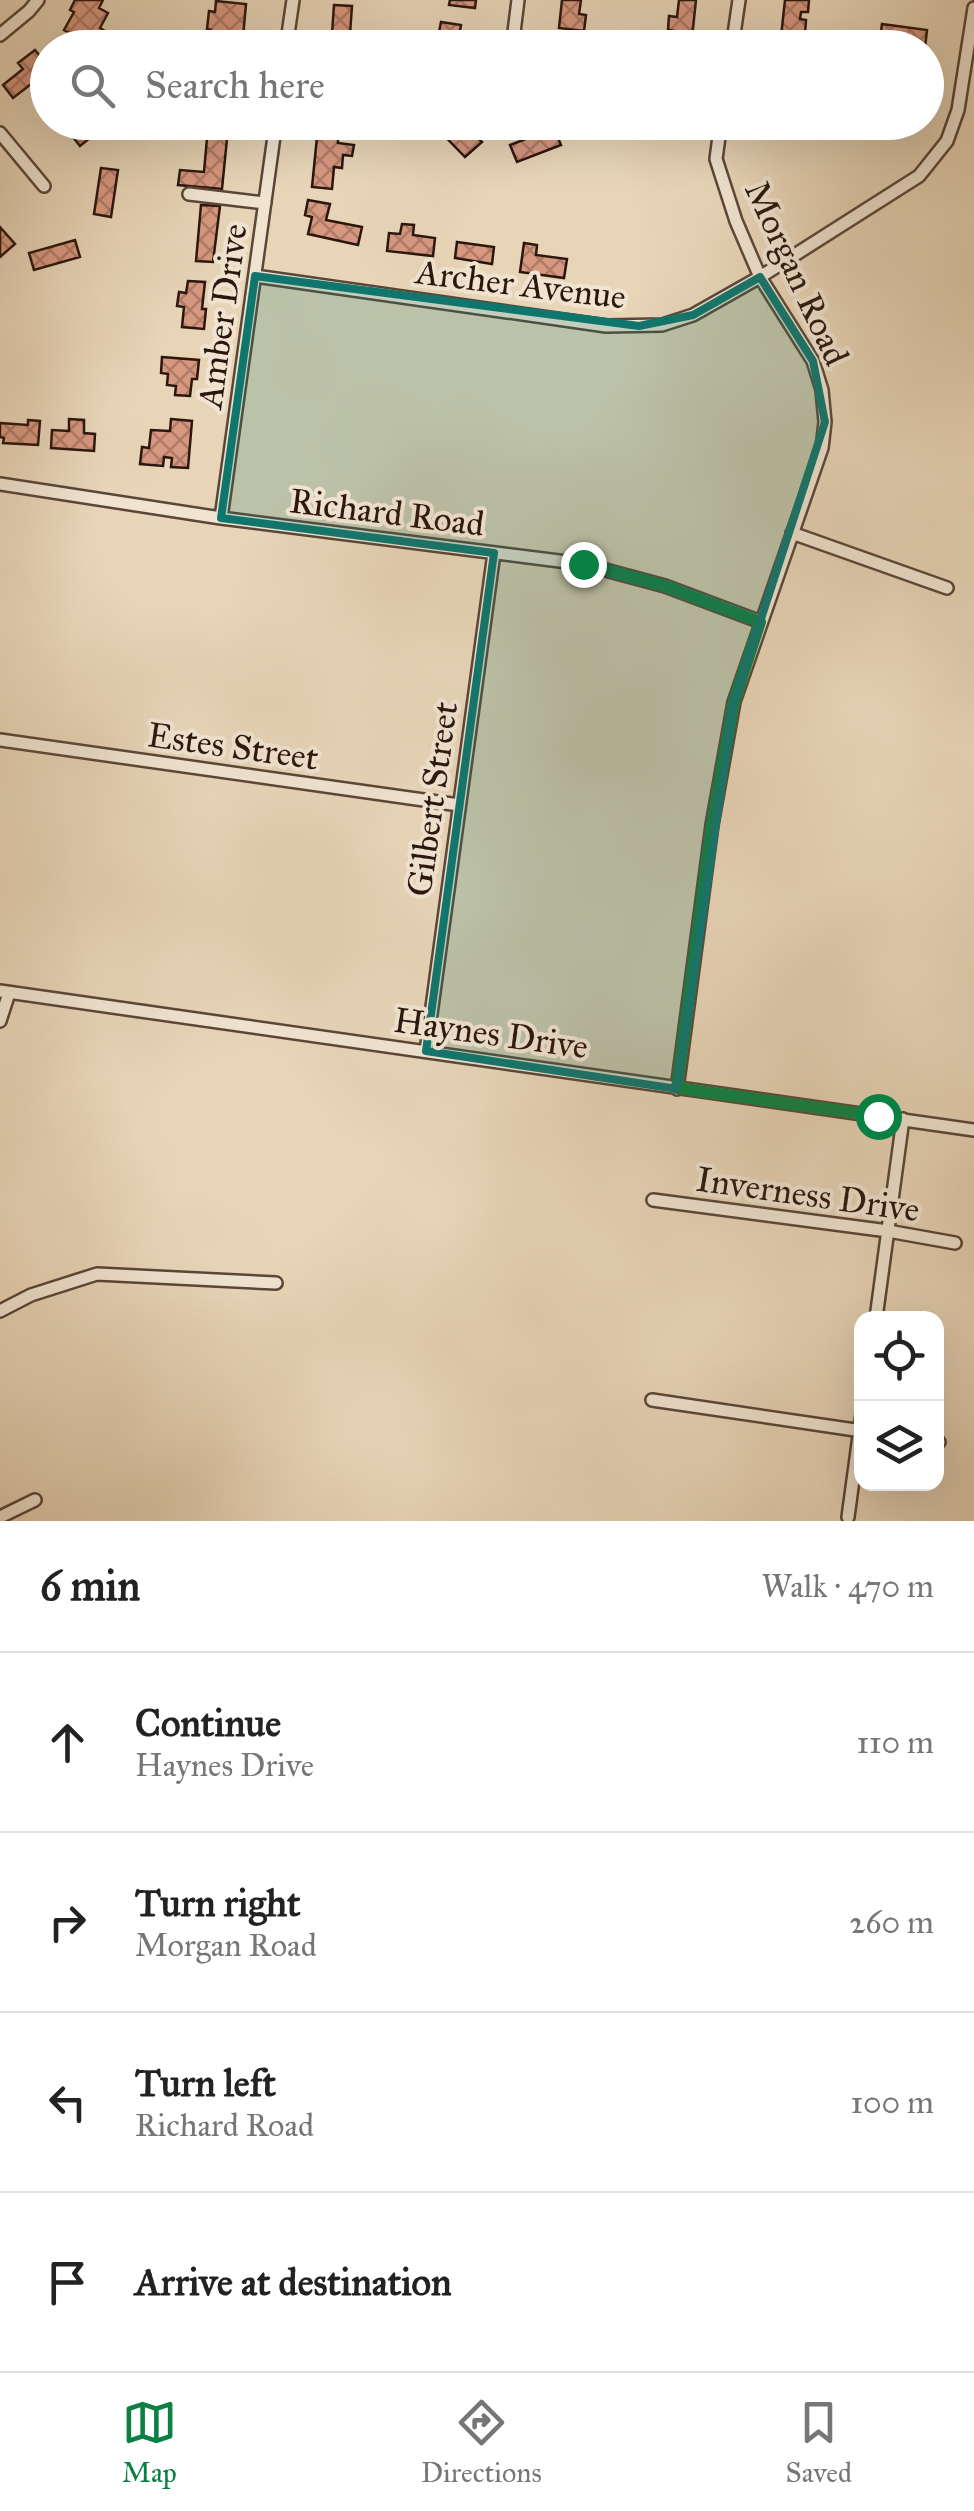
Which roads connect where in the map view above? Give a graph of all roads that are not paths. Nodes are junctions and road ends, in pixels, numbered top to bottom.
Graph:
1 (38, 0) edge
2 (292, 0) edge
3 (518, 0) edge
4 (740, 0) edge
5 (974, 8) edge
6 (288, 30) edge
7 (514, 30) edge
8 (735, 30) edge
9 (0, 35) edge
10 (0, 132) edge
11 (274, 140) edge
12 (719, 140) edge
13 (44, 186) dead end
14 (189, 194) dead end
15 (265, 203) junction
16 (255, 276) junction
17 (760, 277) junction
18 (0, 484) edge
19 (221, 518) junction
20 (792, 534) junction
21 (494, 553) junction
22 (947, 588) dead end
23 (760, 622) junction
24 (0, 740) edge
25 (459, 805) junction
26 (5, 992) edge
27 (0, 1021) edge
28 (426, 1051) junction
29 (677, 1088) junction
30 (903, 1120) junction
31 (974, 1130) edge
32 (654, 1200) dead end
33 (888, 1231) junction
34 (955, 1243) dead end
35 (276, 1282) dead end
36 (0, 1311) edge
37 (877, 1311) edge
38 (652, 1400) dead end
39 (854, 1430) edge
40 (854, 1474) edge
41 (35, 1500) dead end
42 (0, 1517) edge
43 (848, 1517) dead end

1 - 9 street
2 - 6 street
3 - 7 street
4 - 8 street
5 - 17 street, Archer Avenue
10 - 13 street
11 - 15 street, Amber Drive
12 - 17 street, Morgan Road
14 - 15 street
15 - 16 street, Amber Drive
16 - 17 street, Archer Avenue
16 - 19 street, Amber Drive
17 - 20 street, Morgan Road
18 - 19 street, Richard Road
19 - 21 street, Richard Road
20 - 22 street
20 - 23 street, Morgan Road
21 - 23 street, Richard Road
21 - 25 street, Gilbert Street
23 - 29 street, Morgan Road
24 - 25 street, Estes Street
25 - 28 street, Gilbert Street
26 - 27 street
26 - 28 street, Haynes Drive
28 - 29 street, Haynes Drive
29 - 30 street, Haynes Drive
30 - 31 street, Haynes Drive
30 - 33 street
32 - 33 street, Inverness Drive
33 - 34 street, Inverness Drive
33 - 37 street
35 - 36 street
38 - 39 street
40 - 43 street
41 - 42 street

